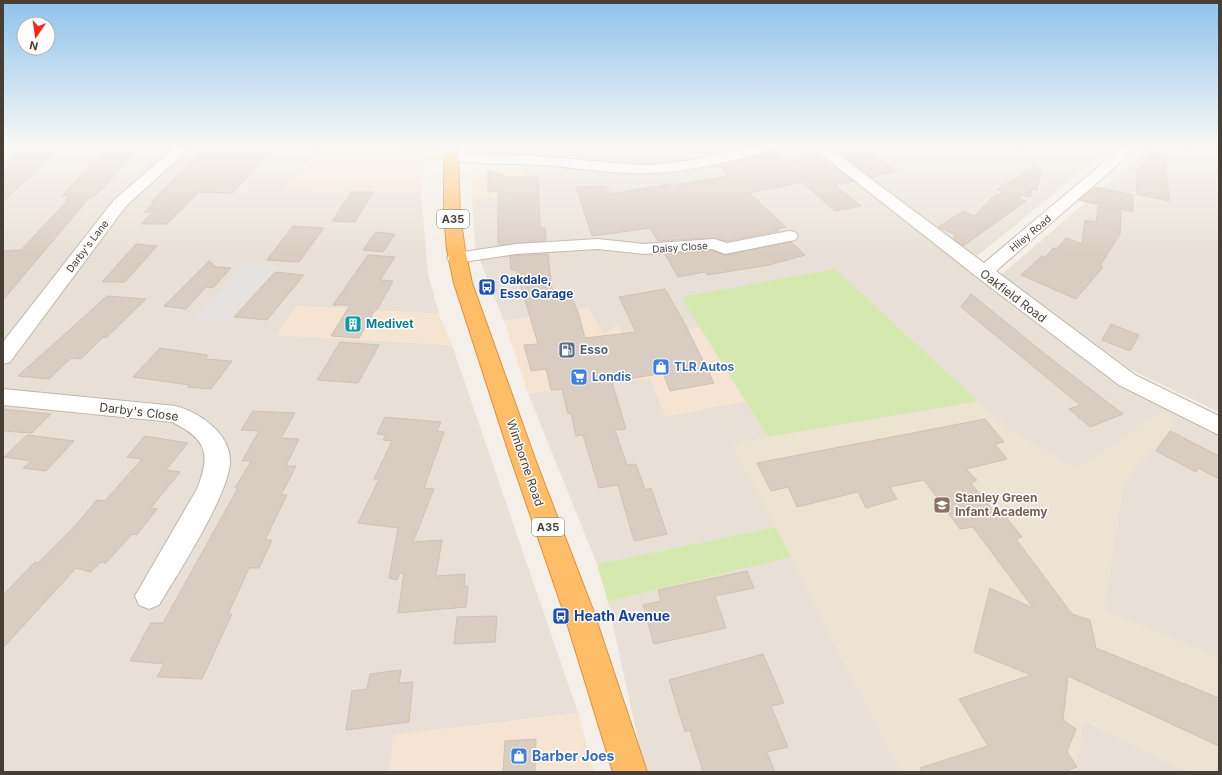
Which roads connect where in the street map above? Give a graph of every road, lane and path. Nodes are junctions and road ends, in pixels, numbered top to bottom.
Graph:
1 (143, 183) edge
2 (451, 183) edge
3 (866, 183) edge
4 (1089, 183) edge
5 (789, 236) dead end
6 (456, 258) junction
7 (983, 273) junction
8 (3, 357) edge
9 (3, 397) edge
10 (1219, 426) edge
11 (149, 596) dead end
12 (630, 772) edge

1 - 8 street, Darby's Lane
2 - 6 highway, Wimborne Road / A35
3 - 7 street, Oakfield Road
4 - 7 street, Hiley Road
5 - 6 street, Daisy Close
6 - 12 highway, Wimborne Road / A35
7 - 10 street, Oakfield Road
9 - 11 street, Darby's Close

